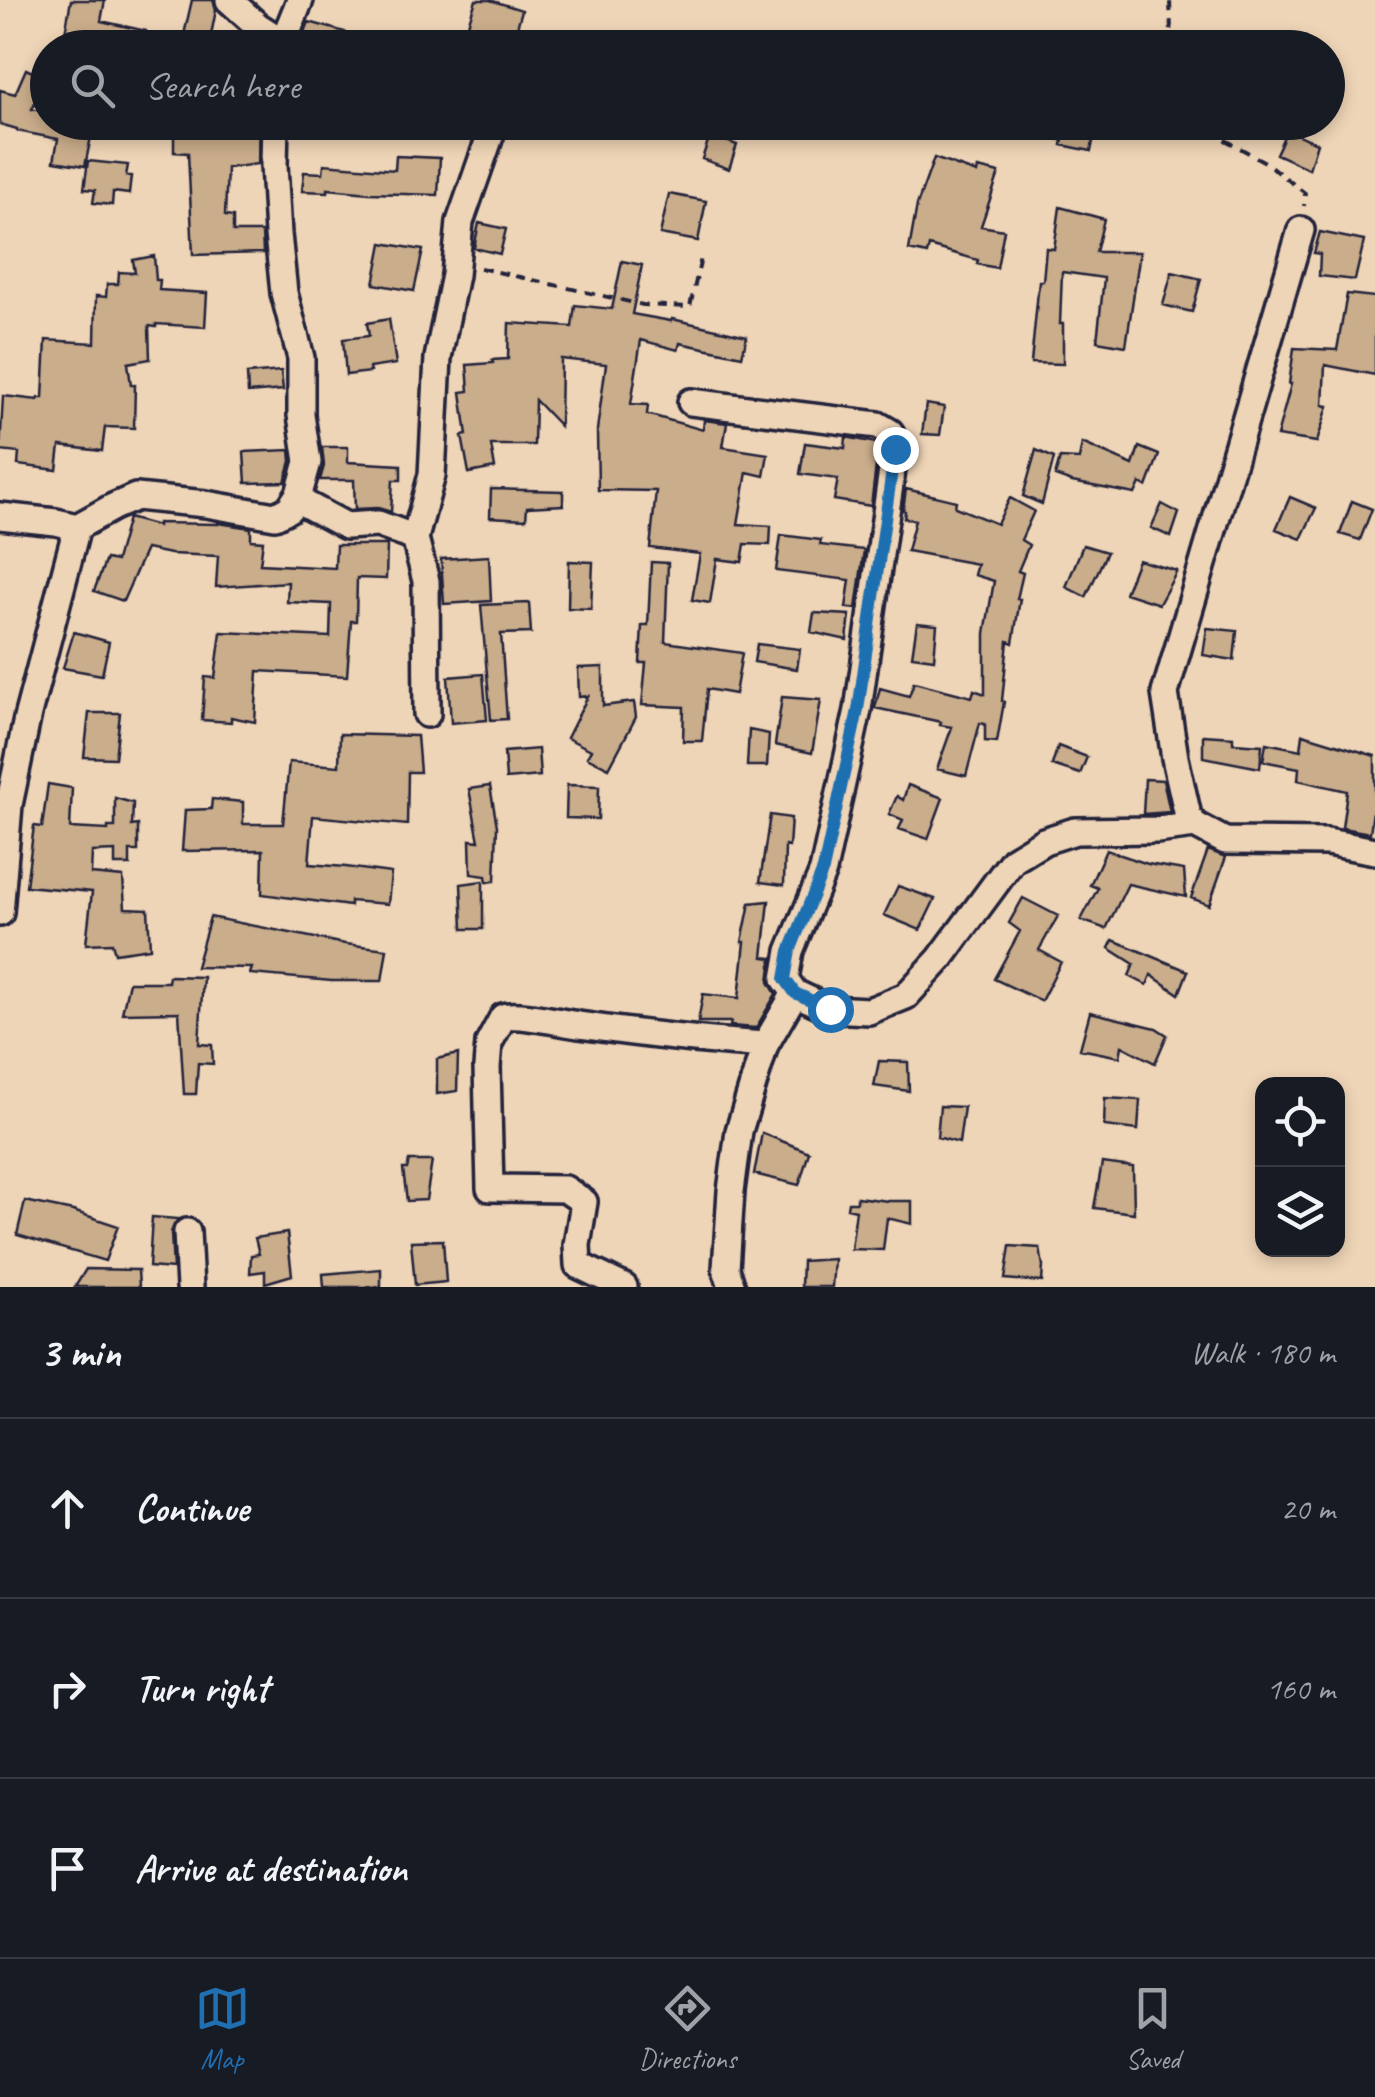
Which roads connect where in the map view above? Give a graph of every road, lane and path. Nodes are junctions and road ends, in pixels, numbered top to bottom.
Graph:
1 (229, 0) edge
2 (300, 0) edge
3 (1170, 0) edge
4 (263, 30) edge
5 (289, 30) edge
6 (1171, 30) edge
7 (275, 140) edge
8 (488, 140) edge
9 (1226, 140) edge
10 (1300, 230) joint
11 (701, 258) dead end
12 (456, 263) junction
13 (691, 402) dead end
14 (296, 498) junction
15 (0, 516) edge
16 (78, 527) junction
17 (416, 538) junction
18 (427, 714) dead end
19 (1195, 826) junction
20 (1375, 851) edge
21 (0, 913) edge
22 (795, 993) junction
23 (765, 1045) junction
24 (187, 1232) dead end
25 (190, 1287) edge
26 (624, 1287) edge
27 (732, 1287) edge

1 - 4 street
2 - 5 street
3 - 6 path
7 - 14 street
8 - 12 street
9 - 10 path
10 - 19 street
11 - 12 path
12 - 17 street
13 - 22 street
14 - 16 street
14 - 17 street
15 - 16 street
16 - 21 street
17 - 18 street
19 - 20 street
19 - 22 street
22 - 23 street
23 - 26 street
23 - 27 street
24 - 25 street

